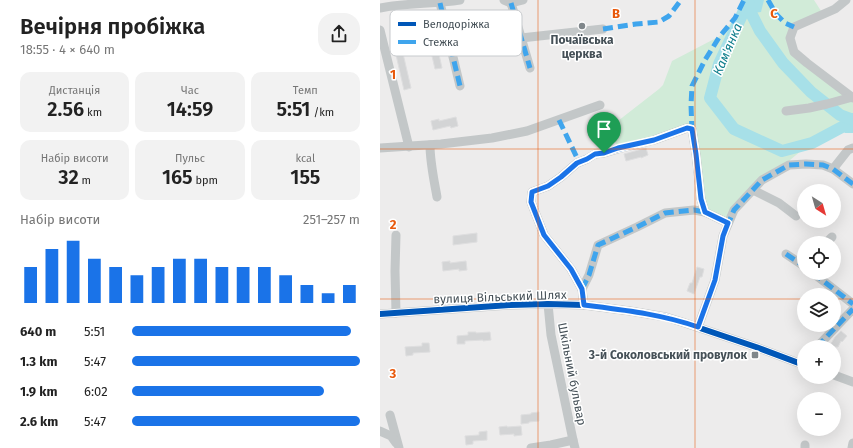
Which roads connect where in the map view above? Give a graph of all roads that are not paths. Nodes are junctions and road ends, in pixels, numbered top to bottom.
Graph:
1 (460, 0) edge
2 (523, 0) edge
3 (846, 0) edge
4 (508, 1) edge
5 (440, 3) junction
6 (380, 8) edge
7 (442, 10) edge
8 (603, 29) dead end
9 (380, 30) edge
10 (522, 38) edge
11 (522, 41) edge
12 (453, 56) edge
13 (530, 68) dead end
14 (460, 86) dead end
15 (852, 97) edge
16 (600, 105) dead end
17 (786, 110) dead end
18 (430, 145) junction
19 (409, 147) junction
20 (380, 148) edge
21 (853, 148) edge
22 (833, 169) junction
23 (853, 184) edge
24 (753, 190) junction
25 (437, 197) dead end
26 (705, 212) junction
27 (796, 216) dead end
28 (728, 223) junction
29 (396, 235) dead end
30 (786, 254) dead end
31 (797, 261) edge
32 (822, 280) edge
33 (582, 289) junction
34 (548, 304) junction
35 (853, 304) edge
36 (584, 305) junction
37 (853, 308) edge
38 (396, 313) junction
39 (380, 314) edge
40 (698, 327) junction
41 (823, 340) edge
42 (797, 362) edge
43 (841, 378) edge
44 (853, 382) edge
45 (390, 416) dead end
46 (380, 431) edge
47 (853, 443) edge
48 (574, 444) edge
49 (399, 448) edge
50 (531, 448) edge
51 (852, 448) edge

1 - 5 street
2 - 4 street
3 - 15 street
5 - 6 street
5 - 7 street
8 - 10 street
9 - 19 street
11 - 13 street
12 - 14 street
15 - 17 street
16 - 18 street
18 - 19 street
18 - 25 street
19 - 20 street
21 - 22 street
22 - 23 street
22 - 24 street
24 - 27 street
24 - 28 street
26 - 28 street
26 - 33 street
26 - 33 street
28 - 40 street
29 - 38 street
30 - 31 street
32 - 35 street
33 - 36 street
34 - 36 street, вулиця Вільський Шлях
34 - 38 street, вулиця Вільський Шлях
34 - 48 street, Шкільний бульвар
36 - 40 street, вулиця Вільський Шлях
37 - 41 street
38 - 39 street, вулиця Вільський Шлях
40 - 42 street, вулиця Вільський Шлях
43 - 44 street
45 - 49 street
46 - 49 street
47 - 51 street
48 - 50 street

